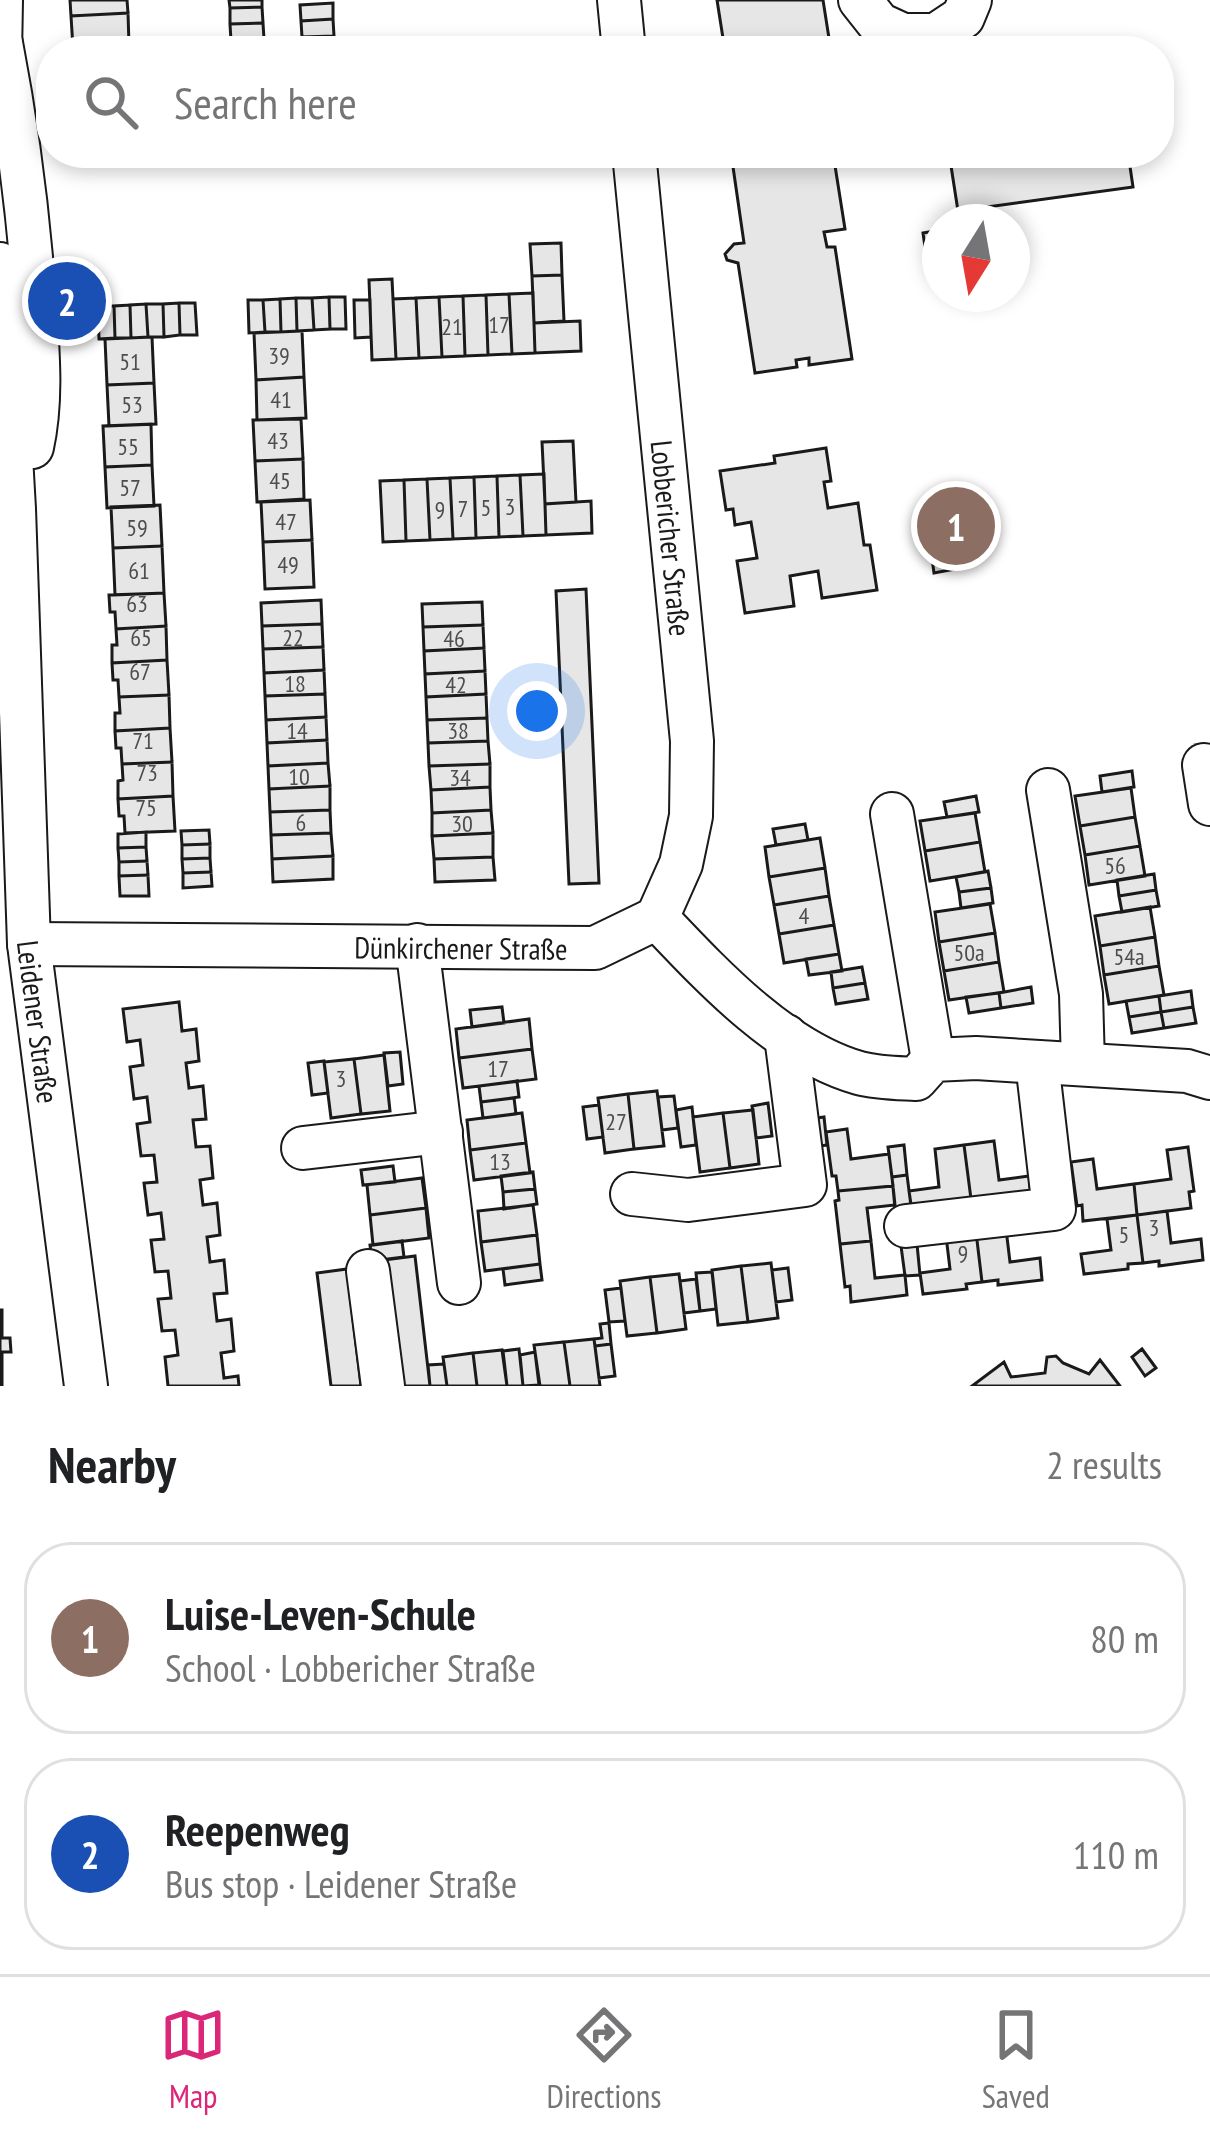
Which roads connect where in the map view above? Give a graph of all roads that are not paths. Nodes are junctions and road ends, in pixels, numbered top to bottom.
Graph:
1 (1, 0) edge
2 (619, 0) edge
3 (860, 0) edge
4 (970, 0) edge
5 (623, 36) edge
6 (1, 43) edge
7 (0, 55) edge
8 (635, 168) edge
9 (0, 264) edge
10 (14, 509) junction
11 (1048, 790) dead end
12 (892, 814) dead end
13 (657, 918) junction
14 (29, 944) junction
15 (417, 945) junction
16 (787, 1036) junction
17 (933, 1060) junction
18 (1037, 1062) junction
19 (1083, 1064) junction
20 (1210, 1078) edge
21 (441, 1132) junction
22 (303, 1148) dead end
23 (632, 1194) dead end
24 (906, 1226) dead end
25 (368, 1271) dead end
26 (459, 1283) dead end
27 (86, 1386) edge
28 (382, 1386) edge

1 - 6 street, Leidener Straße
2 - 5 street
3 - 4 street
6 - 7 street, Leidener Straße
6 - 10 street, Leidener Straße
8 - 13 street, Lobbericher Straße
9 - 10 street, Leidener Straße
10 - 14 street, Leidener Straße
11 - 19 street
12 - 17 street
13 - 15 street, Dünkirchener Straße
13 - 16 street
14 - 15 street, Dünkirchener Straße
14 - 27 street, Leidener Straße
15 - 21 street
16 - 17 street
16 - 23 street
17 - 18 street
18 - 19 street
18 - 24 street
19 - 20 street
21 - 22 street
21 - 26 street
25 - 28 street

